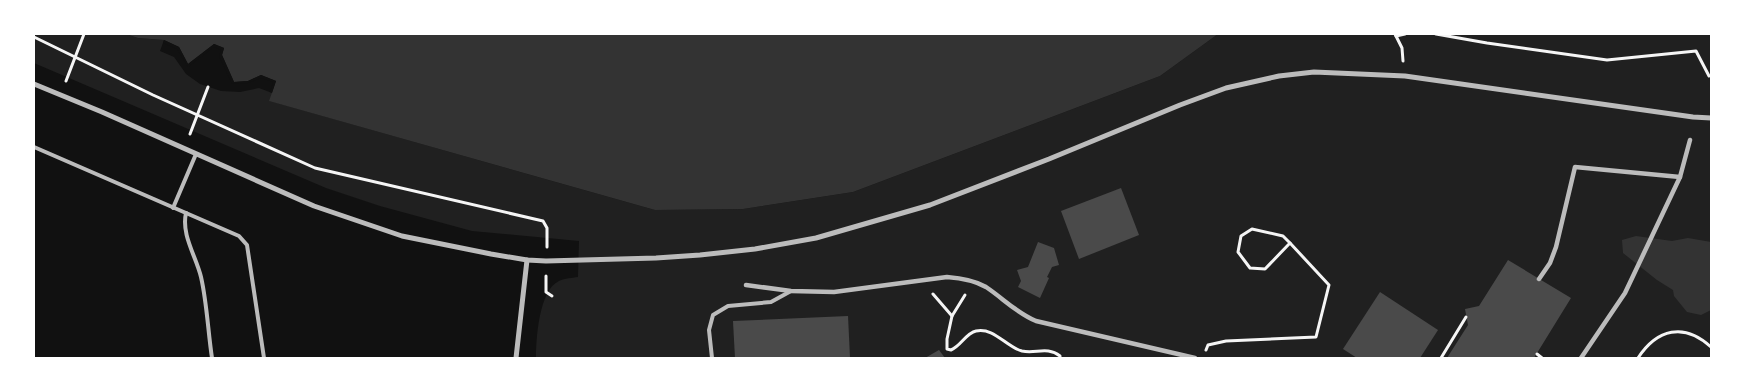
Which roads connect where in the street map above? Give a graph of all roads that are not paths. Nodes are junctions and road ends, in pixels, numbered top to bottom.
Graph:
1 (34, 84) edge
2 (1711, 118) edge
3 (1690, 140) dead end
4 (34, 147) edge
5 (196, 154) junction
6 (1680, 177) junction
7 (173, 208) junction
8 (186, 213) junction
9 (527, 260) junction
10 (1539, 279) dead end
11 (746, 285) dead end
12 (791, 291) junction
13 (212, 358) edge
14 (264, 358) edge
15 (516, 358) edge
16 (712, 358) edge
17 (1195, 358) edge
18 (1580, 358) edge

1 - 5 street
2 - 9 street
3 - 6 street
4 - 7 lane
5 - 7 lane
5 - 9 street
6 - 10 street
6 - 18 street
7 - 8 lane
8 - 13 lane
8 - 14 lane
9 - 15 street
11 - 12 street
12 - 16 lane
12 - 17 street

